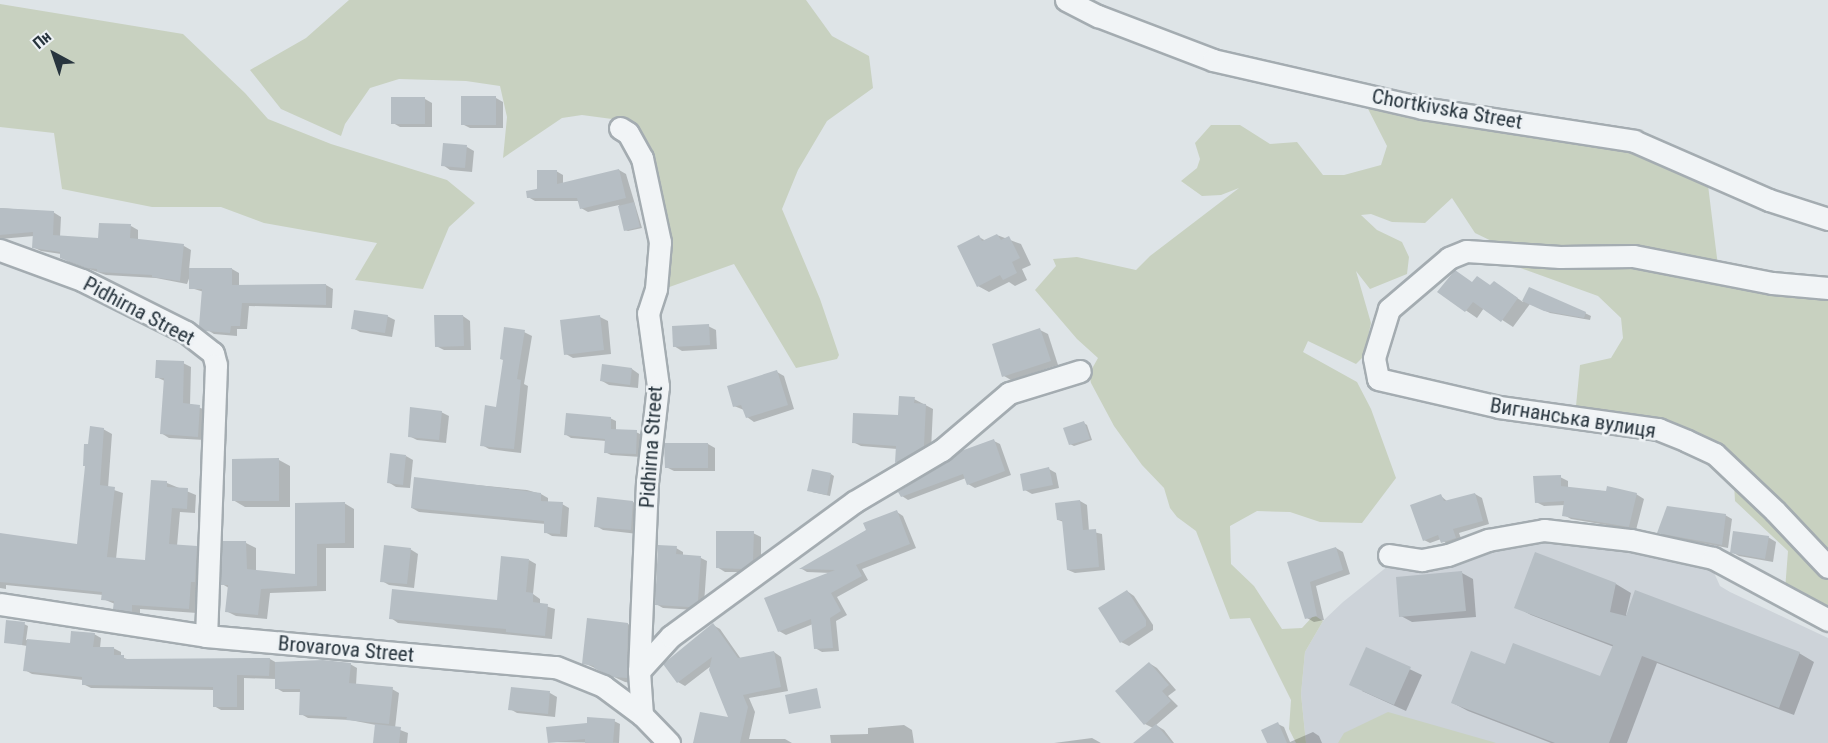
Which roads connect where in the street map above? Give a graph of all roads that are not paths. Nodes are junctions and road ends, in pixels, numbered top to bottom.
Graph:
1 (1066, 0) edge
2 (620, 128) dead end
3 (1828, 219) edge
4 (0, 250) edge
5 (1828, 288) edge
6 (1080, 371) dead end
7 (1389, 555) dead end
8 (1828, 567) edge
9 (0, 604) edge
10 (1828, 620) edge
11 (206, 636) junction
12 (639, 671) junction
13 (642, 715) junction
14 (669, 743) edge

1 - 3 street, Chortkivska Street
2 - 12 street, Pidhirna Street
4 - 11 street, Pidhirna Street
5 - 8 street, Вигнанська вулиця
6 - 12 street
7 - 10 street
9 - 11 street, Brovarova Street
11 - 13 street, Brovarova Street
12 - 13 street, Pidhirna Street
13 - 14 street, Brovarova Street

